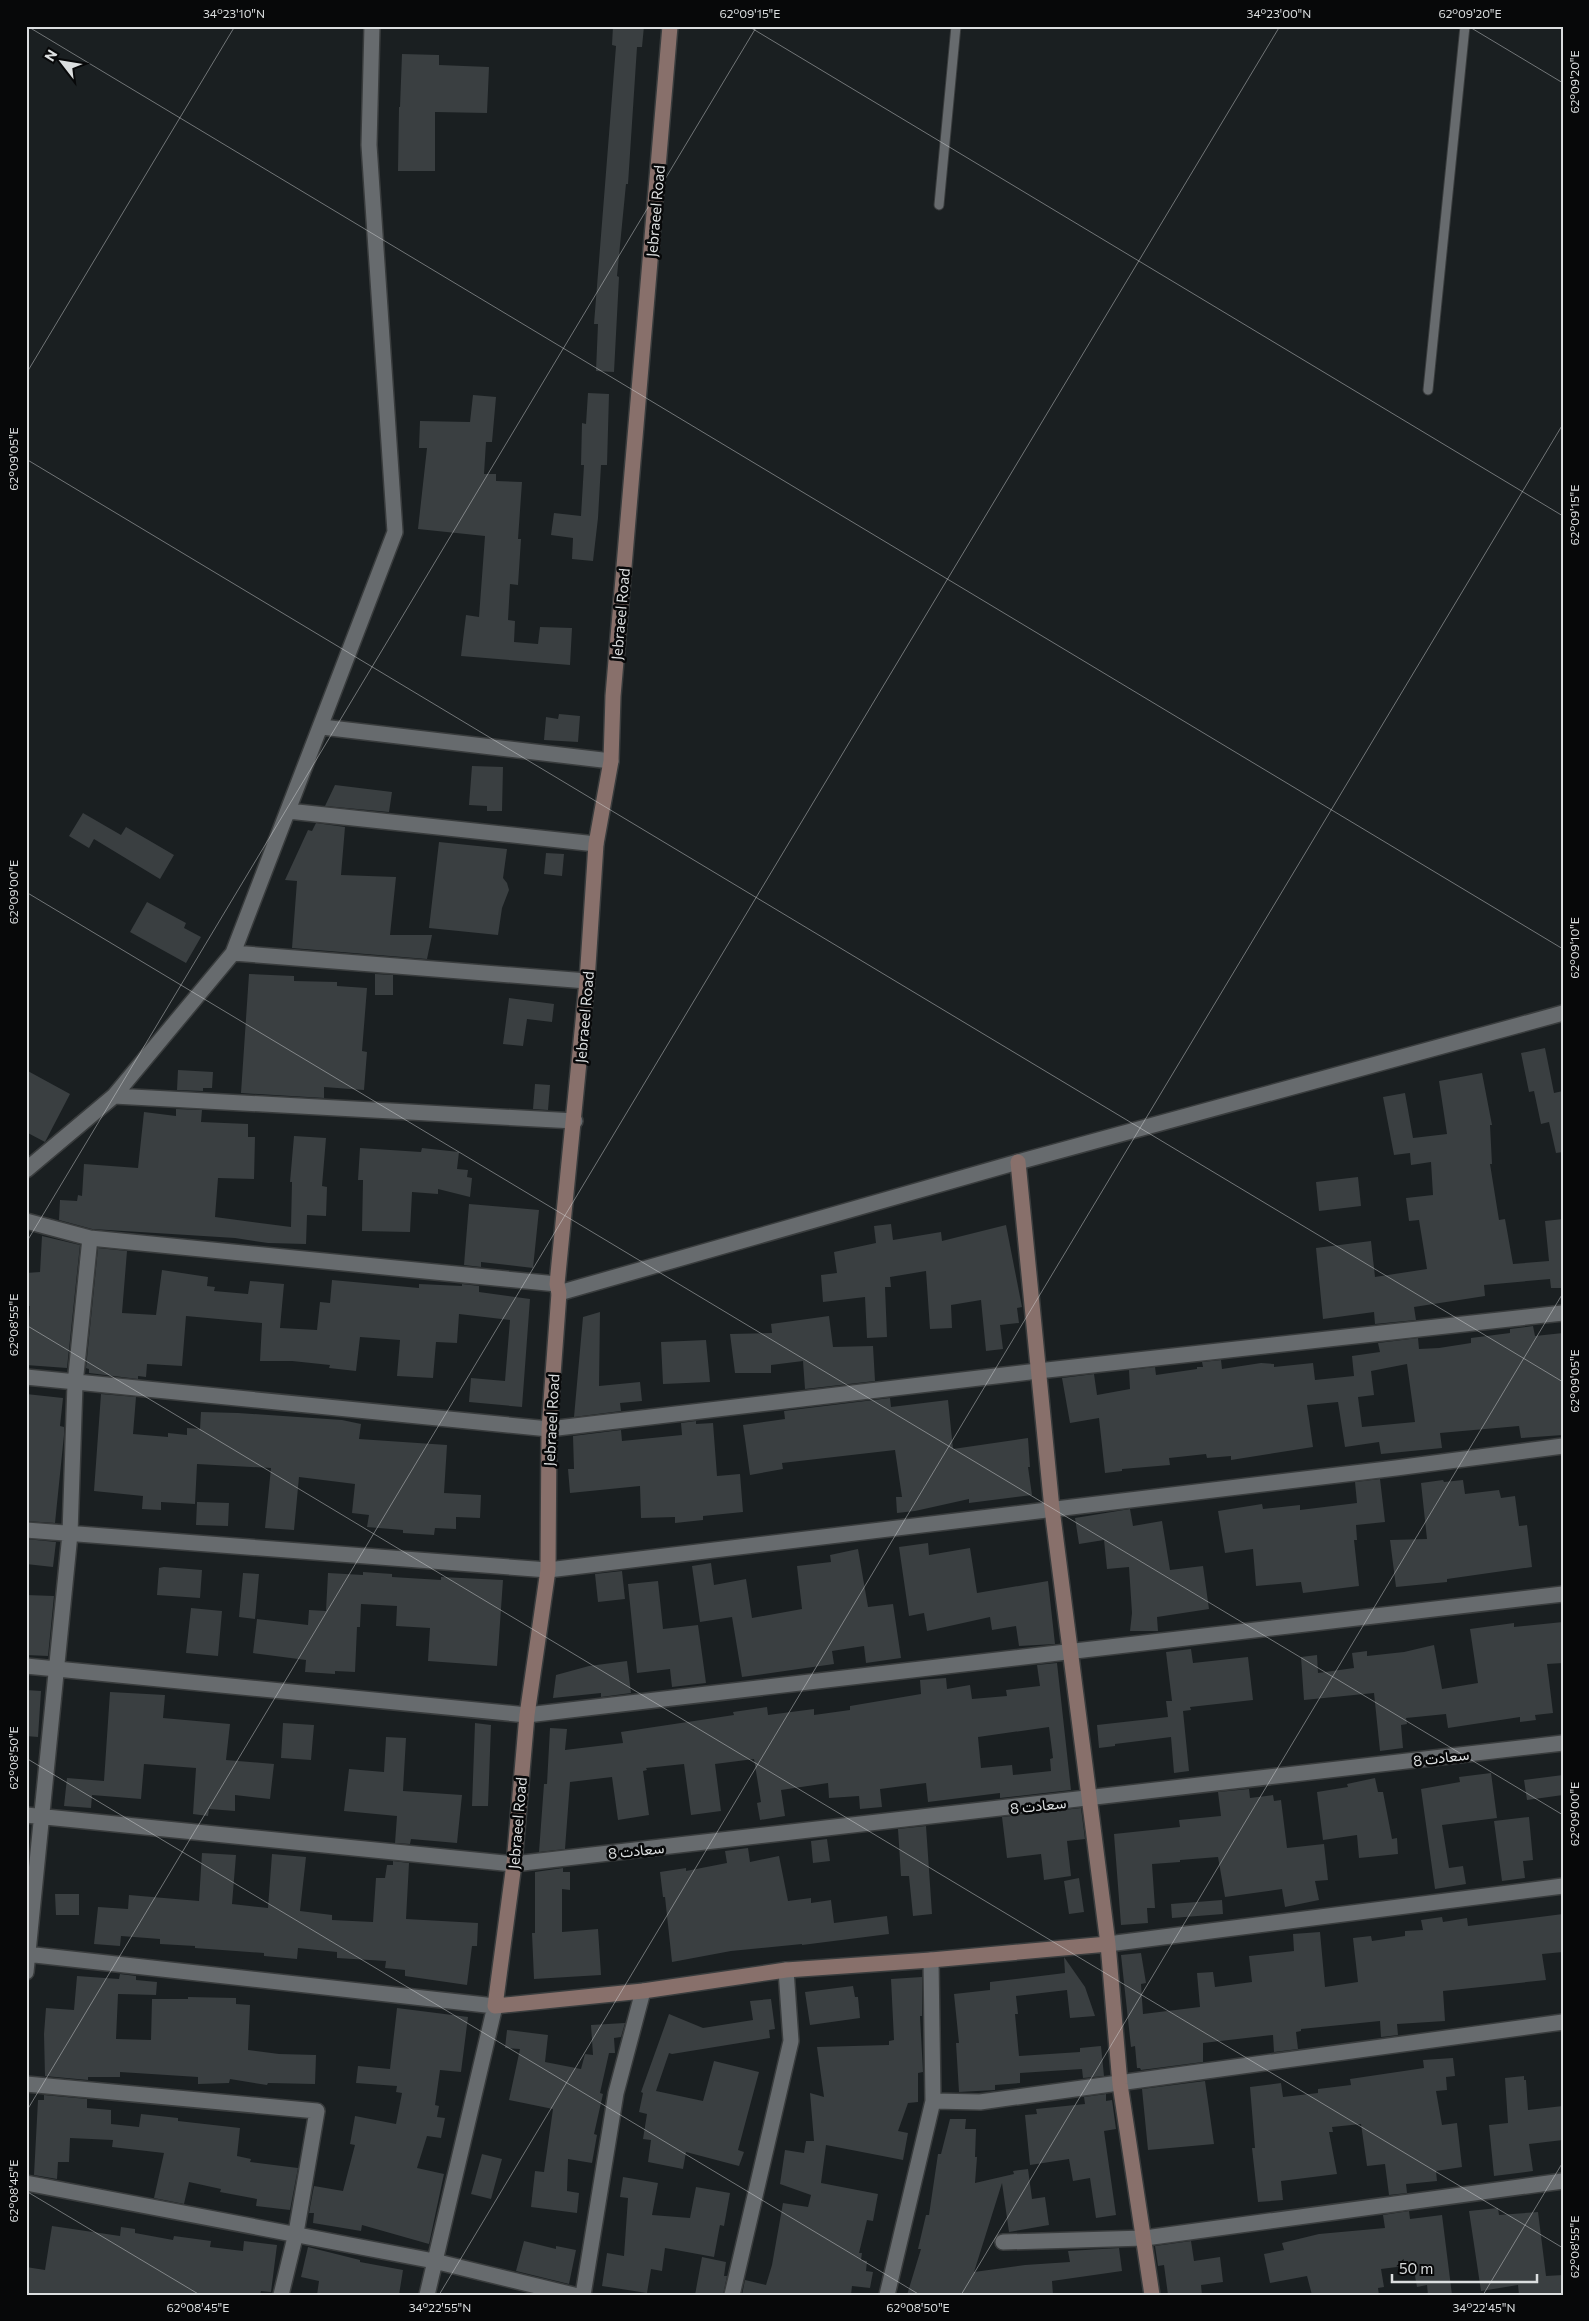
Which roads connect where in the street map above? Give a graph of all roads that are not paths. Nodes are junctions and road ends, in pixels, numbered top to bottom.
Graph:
1 (372, 26) edge
2 (670, 26) edge
3 (956, 26) edge
4 (1465, 26) edge
5 (939, 205) dead end
6 (1428, 390) dead end
7 (322, 727) junction
8 (611, 761) junction
9 (288, 811) junction
10 (596, 844) junction
11 (233, 953) junction
12 (587, 981) junction
13 (1563, 1013) edge
14 (114, 1096) junction
15 (574, 1121) junction
16 (1018, 1162) junction
17 (26, 1170) edge
18 (26, 1221) edge
19 (90, 1238) junction
20 (558, 1288) junction
21 (1563, 1313) edge
22 (1038, 1371) junction
23 (26, 1377) edge
24 (75, 1384) junction
25 (549, 1428) junction
26 (1563, 1446) edge
27 (1052, 1509) junction
28 (26, 1530) edge
29 (70, 1534) junction
30 (548, 1570) junction
31 (1563, 1594) edge
32 (1069, 1652) junction
33 (26, 1666) edge
34 (57, 1670) junction
35 (527, 1715) junction
36 (1563, 1743) edge
37 (1090, 1799) junction
38 (26, 1815) edge
39 (42, 1817) junction
40 (514, 1864) junction
41 (1563, 1886) edge
42 (1108, 1944) junction
43 (27, 1954) edge
44 (931, 1960) junction
45 (786, 1970) junction
46 (26, 1972) edge
47 (643, 1991) junction
48 (495, 2006) junction
49 (1563, 2022) edge
50 (26, 2084) edge
51 (1120, 2084) junction
52 (933, 2101) junction
53 (1563, 2181) edge
54 (26, 2183) edge
55 (296, 2233) junction
56 (1145, 2238) junction
57 (1003, 2242) dead end
58 (434, 2260) junction
59 (282, 2295) edge
60 (426, 2295) edge
61 (574, 2295) edge
62 (584, 2295) edge
63 (732, 2295) edge
64 (887, 2295) edge
65 (1152, 2295) edge

1 - 7 street
2 - 8 main road, Jebraeel Road
3 - 5 lane
4 - 6 lane
7 - 8 street
7 - 9 street
8 - 10 main road, Jebraeel Road
9 - 10 street
9 - 11 street
10 - 12 main road, Jebraeel Road
11 - 12 street
11 - 14 street
12 - 15 main road, Jebraeel Road
13 - 16 street
14 - 15 street
14 - 17 street
15 - 20 main road, Jebraeel Road
16 - 20 street
16 - 22 main road
18 - 19 street
19 - 20 street
19 - 24 street
20 - 25 main road, Jebraeel Road
21 - 22 street
22 - 25 street
22 - 27 main road
23 - 24 street
24 - 25 street
24 - 29 street
25 - 30 main road, Jebraeel Road
26 - 27 street
27 - 30 street
27 - 32 main road
28 - 29 street
29 - 30 street
29 - 34 street
30 - 35 main road, Jebraeel Road
31 - 32 street
32 - 35 street
32 - 37 main road
33 - 34 street
34 - 35 street
34 - 39 street
35 - 40 main road, Jebraeel Road
36 - 37 street, سعادت 8
37 - 40 street, سعادت 8
37 - 42 main road
38 - 39 street, سعادت 8
39 - 40 street, سعادت 8
39 - 43 street
40 - 48 main road, Jebraeel Road
41 - 42 street
42 - 44 main road
42 - 51 main road
43 - 46 street
43 - 48 street
44 - 45 main road
44 - 52 street
45 - 47 main road
45 - 63 street
47 - 48 main road
47 - 62 street
48 - 58 street
49 - 51 street
50 - 55 street
51 - 52 street
51 - 56 main road
52 - 64 street
53 - 56 street
54 - 55 street
55 - 58 street
55 - 59 street
56 - 57 street
56 - 65 main road
58 - 60 street
58 - 61 street

